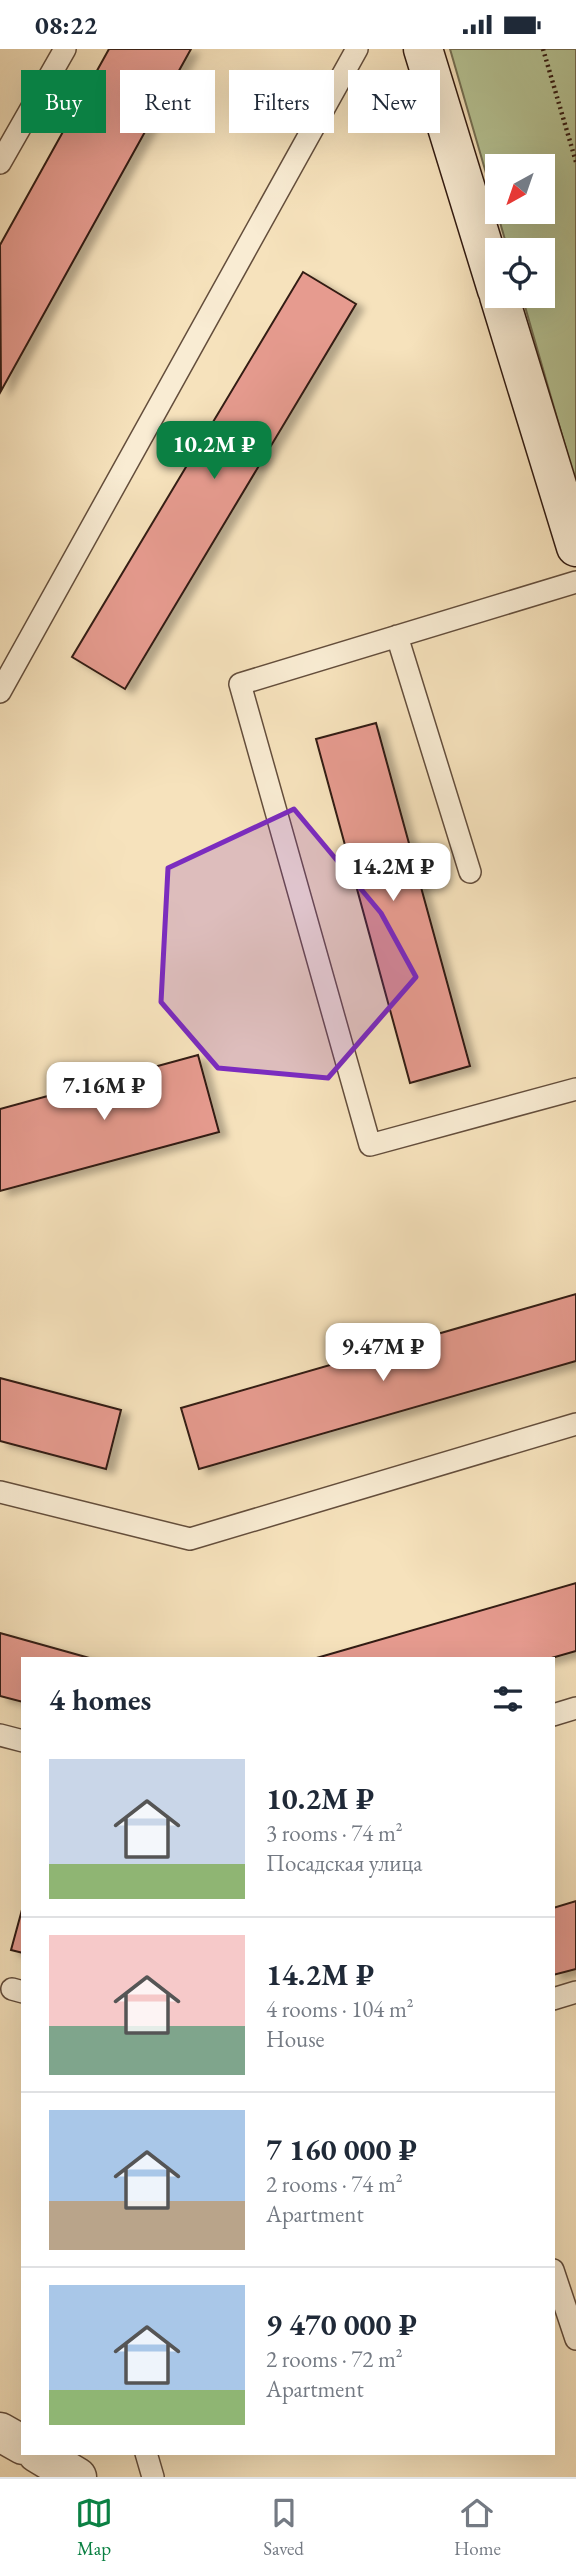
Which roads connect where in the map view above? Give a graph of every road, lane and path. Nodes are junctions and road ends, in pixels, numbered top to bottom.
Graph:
1 (65, 49) edge
2 (357, 49) edge
3 (423, 49) edge
4 (543, 49) edge
5 (576, 162) edge
6 (0, 163) edge
7 (485, 251) edge
8 (503, 308) edge
9 (576, 547) edge
10 (576, 582) edge
11 (397, 636) junction
12 (0, 692) edge
13 (470, 872) dead end
14 (576, 1089) edge
15 (576, 1424) edge
16 (0, 1492) edge
17 (576, 1708) edge
18 (555, 1714) edge
19 (0, 1735) edge
20 (21, 1740) edge
21 (576, 1992) edge
22 (555, 1998) edge
23 (555, 2276) edge
24 (576, 2339) edge
25 (0, 2432) edge
26 (21, 2444) edge
27 (40, 2455) edge
28 (147, 2455) edge
29 (77, 2477) edge
30 (153, 2477) edge

1 - 6 lane
2 - 12 lane
3 - 7 street
4 - 5 path
8 - 9 street
10 - 11 lane
11 - 13 lane
11 - 14 lane
15 - 16 lane
17 - 18 lane
19 - 20 lane
21 - 22 lane
23 - 24 lane
25 - 26 street
27 - 29 street
28 - 30 lane

